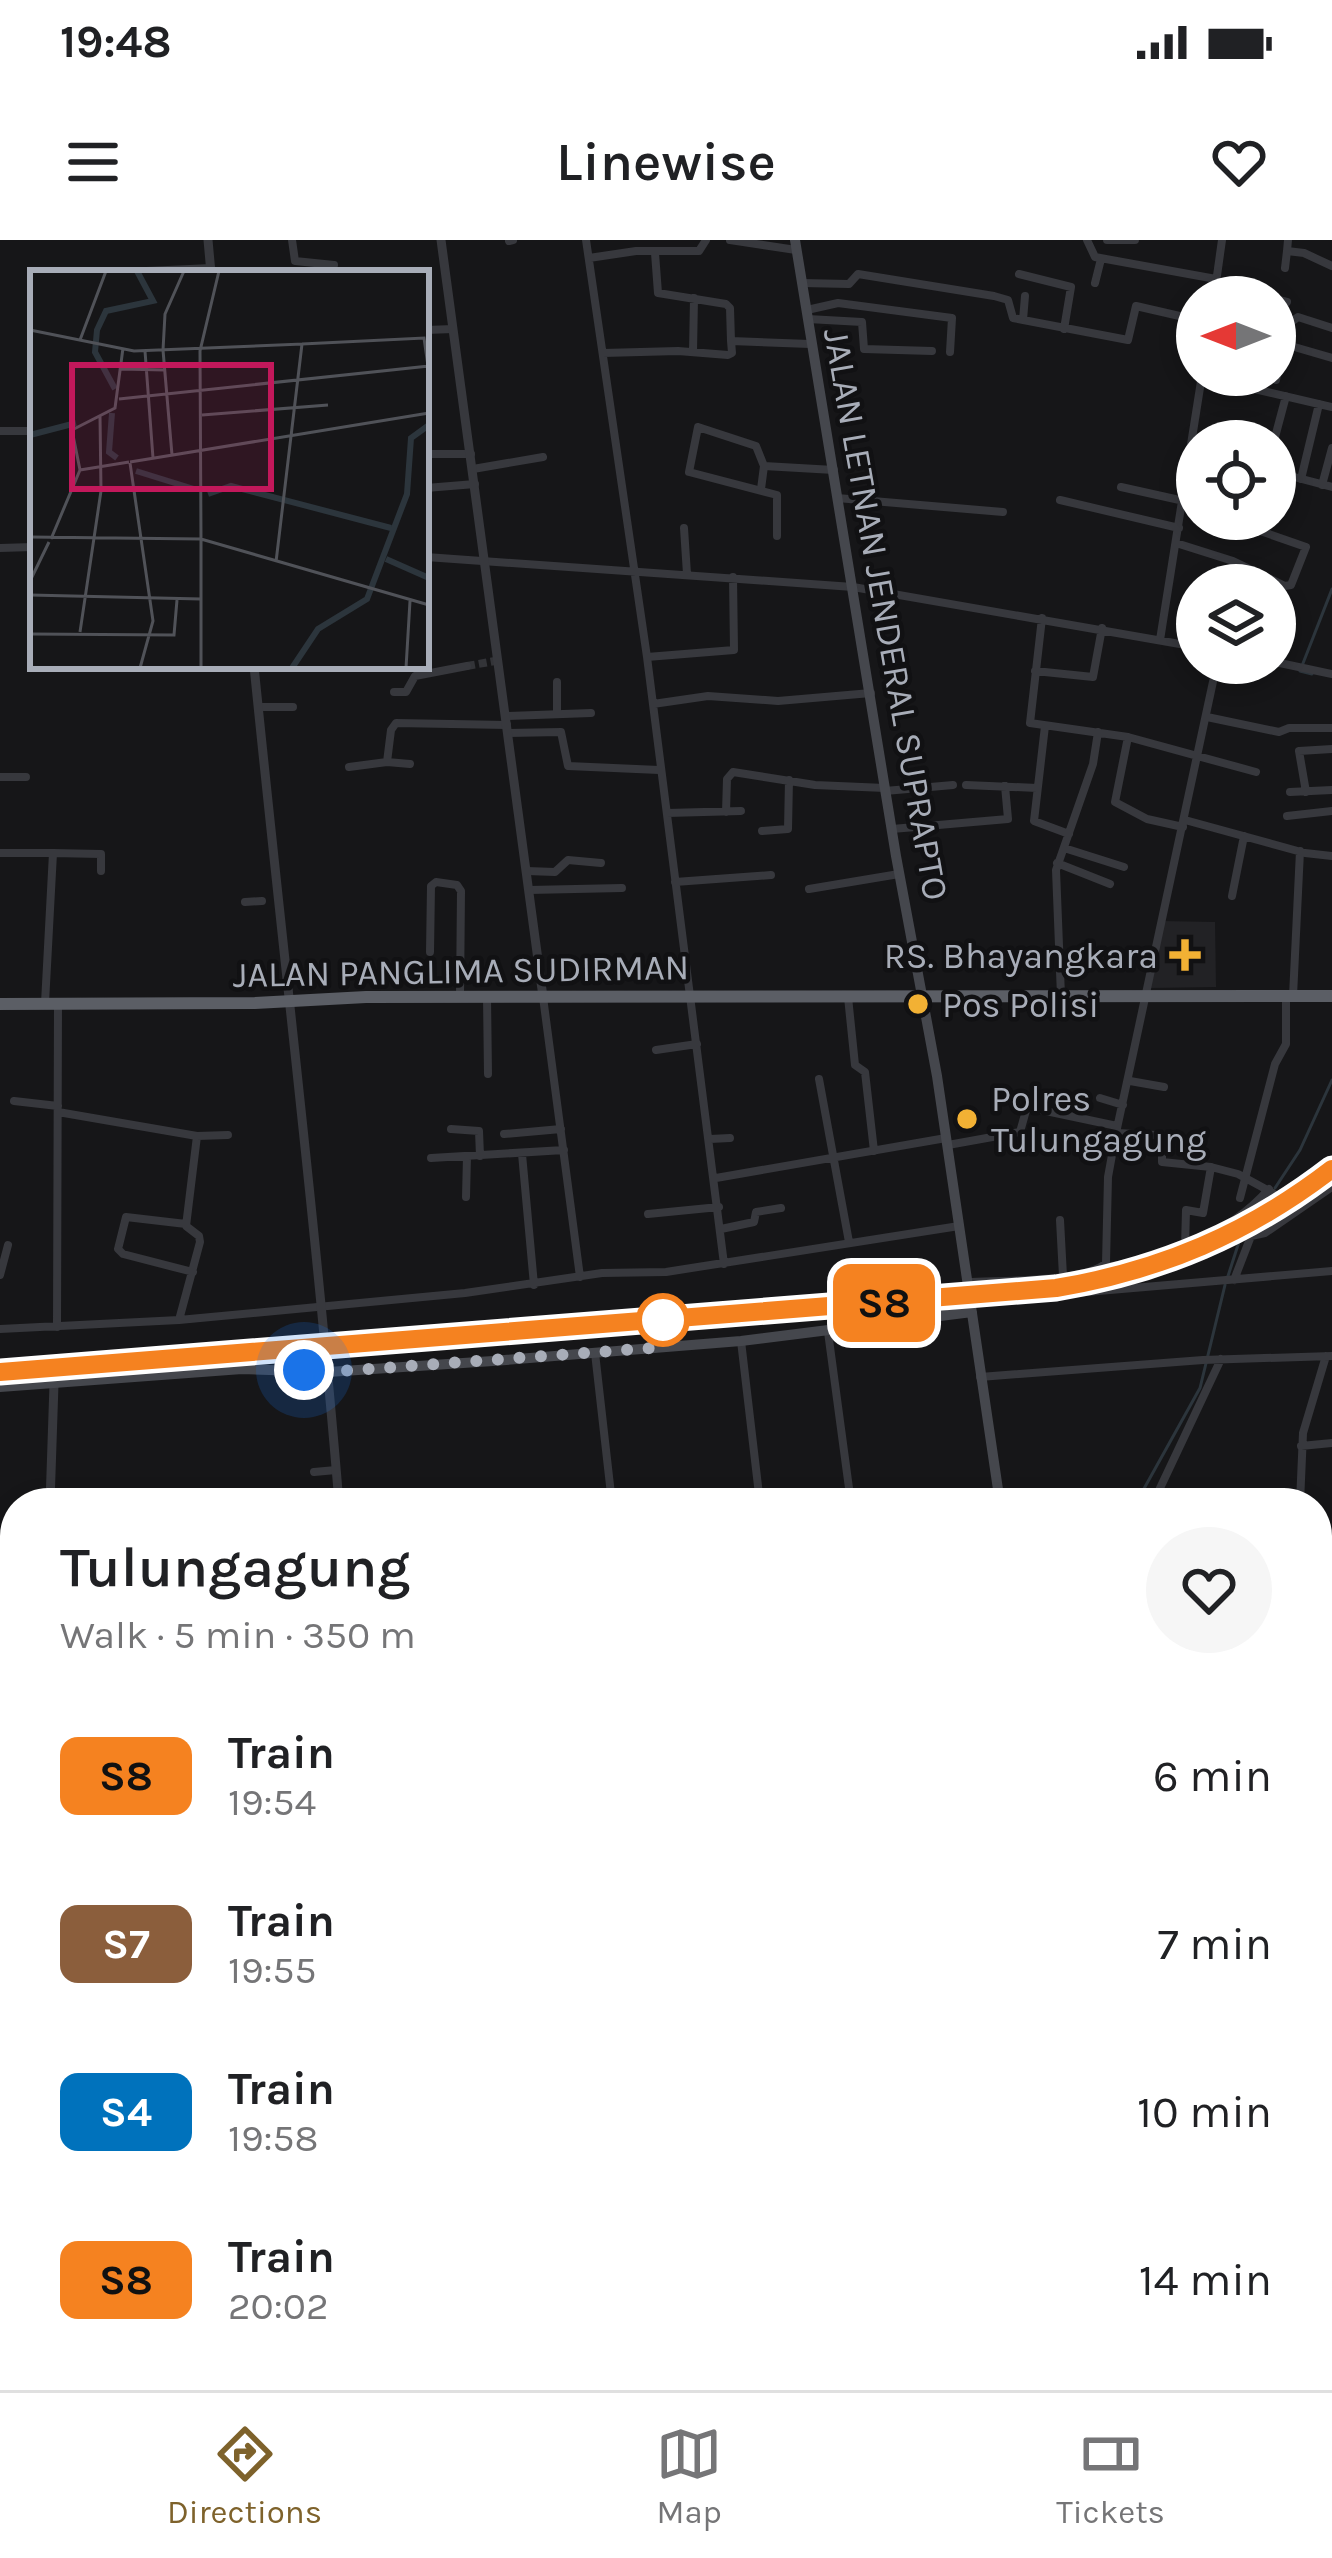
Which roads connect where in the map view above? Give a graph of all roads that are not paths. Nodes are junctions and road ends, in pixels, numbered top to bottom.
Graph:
1 (208, 240) edge
2 (292, 240) edge
3 (441, 240) edge
4 (586, 240) edge
5 (706, 240) edge
6 (730, 240) edge
7 (1090, 240) edge
8 (1107, 240) edge
9 (1136, 240) edge
10 (1222, 240) edge
11 (795, 245) edge
12 (1287, 246) edge
13 (655, 253) junction
14 (589, 258) junction
15 (1100, 259) junction
16 (334, 265) dead end
17 (1332, 266) edge
18 (1285, 268) dead end
19 (211, 270) edge
20 (1019, 274) dead end
21 (1199, 276) edge
22 (1216, 276) edge
23 (802, 283) junction
24 (1095, 283) dead end
25 (1024, 296) dead end
26 (694, 298) junction
27 (1317, 308) dead end
28 (806, 315) junction
29 (1176, 315) edge
30 (1022, 320) junction
31 (1296, 320) edge
32 (1312, 322) junction
33 (1064, 328) junction
34 (1332, 328) edge
35 (453, 329) junction
36 (429, 330) edge
37 (731, 340) junction
38 (810, 344) junction
39 (1296, 344) edge
40 (932, 351) dead end
41 (692, 352) junction
42 (950, 352) dead end
43 (603, 353) junction
44 (1332, 358) edge
45 (1286, 396) joint
46 (1318, 404) junction
47 (1332, 407) edge
48 (1280, 420) edge
49 (0, 430) edge
50 (30, 431) edge
51 (1332, 448) edge
52 (429, 454) edge
53 (471, 454) junction
54 (542, 457) dead end
55 (1330, 461) edge
56 (764, 466) junction
57 (473, 469) junction
58 (834, 470) junction
59 (1296, 478) edge
60 (1301, 479) junction
61 (475, 484) junction
62 (1327, 486) edge
63 (1121, 487) dead end
64 (429, 488) edge
65 (761, 489) junction
66 (838, 498) junction
67 (1060, 500) dead end
68 (1176, 501) edge
69 (1003, 512) dead end
70 (1176, 527) edge
71 (684, 529) dead end
72 (777, 536) dead end
73 (1177, 540) edge
74 (1289, 540) edge
75 (1176, 543) junction
76 (30, 547) edge
77 (0, 548) edge
78 (429, 557) edge
79 (485, 560) junction
80 (635, 570) junction
81 (687, 574) junction
82 (734, 577) junction
83 (854, 587) junction
84 (1042, 619) junction
85 (1102, 628) junction
86 (1160, 640) junction
87 (1176, 643) edge
88 (647, 657) junction
89 (467, 666) tunnel mouth
90 (1296, 666) edge
91 (254, 669) edge
92 (1035, 670) junction
93 (1332, 674) edge
94 (557, 682) dead end
95 (1213, 684) edge
96 (394, 692) dead end
97 (871, 693) junction
98 (653, 704) junction
99 (258, 706) junction
100 (293, 707) dead end
101 (591, 713) dead end
102 (557, 714) junction
103 (1207, 717) junction
104 (507, 724) junction
105 (1046, 726) junction
106 (1332, 728) edge
107 (1098, 732) junction
108 (1128, 737) junction
109 (1332, 748) edge
110 (1198, 756) junction
111 (387, 762) junction
112 (410, 764) dead end
113 (350, 767) dead end
114 (659, 770) junction
115 (1256, 772) dead end
116 (0, 777) edge
117 (26, 777) dead end
118 (789, 780) junction
119 (953, 785) dead end
120 (966, 785) dead end
121 (1005, 786) junction
122 (1037, 788) junction
123 (885, 790) junction
124 (1332, 790) edge
125 (1290, 792) dead end
126 (1306, 792) junction
127 (741, 811) dead end
128 (1332, 811) edge
129 (726, 812) junction
130 (667, 813) junction
131 (1287, 816) dead end
132 (1184, 824) junction
133 (892, 829) junction
134 (762, 831) dead end
135 (1069, 834) junction
136 (1244, 836) junction
137 (1064, 848) junction
138 (1300, 851) junction
139 (0, 853) edge
140 (53, 854) junction
141 (1332, 856) edge
142 (601, 863) dead end
143 (1057, 863) junction
144 (1124, 868) dead end
145 (101, 871) dead end
146 (527, 871) junction
147 (899, 874) junction
148 (771, 875) dead end
149 (675, 882) junction
150 (1110, 884) dead end
151 (622, 889) dead end
152 (809, 889) dead end
153 (530, 890) junction
154 (1232, 896) dead end
155 (262, 901) dead end
156 (244, 902) dead end
157 (430, 952) dead end
158 (1332, 996) edge
159 (487, 997) junction
160 (543, 997) junction
161 (692, 997) junction
162 (848, 997) junction
163 (922, 997) junction
164 (1290, 997) junction
165 (460, 998) junction
166 (1061, 998) junction
167 (1144, 998) junction
168 (288, 1002) junction
169 (0, 1004) edge
170 (51, 1004) junction
171 (697, 1043) junction
172 (656, 1049) dead end
173 (488, 1074) dead end
174 (819, 1079) dead end
175 (1130, 1081) junction
176 (1164, 1087) dead end
177 (1100, 1098) dead end
178 (14, 1102) dead end
179 (1123, 1105) junction
180 (58, 1109) junction
181 (451, 1129) dead end
182 (561, 1129) junction
183 (1117, 1130) junction
184 (504, 1134) dead end
185 (197, 1136) junction
186 (228, 1136) dead end
187 (1175, 1136) dead end
188 (730, 1138) dead end
189 (710, 1139) junction
190 (947, 1142) junction
191 (1114, 1146) junction
192 (564, 1150) junction
193 (874, 1151) junction
194 (522, 1154) junction
195 (467, 1156) junction
196 (480, 1156) junction
197 (431, 1158) dead end
198 (832, 1160) junction
199 (1211, 1166) junction
200 (716, 1178) junction
201 (1246, 1178) junction
202 (1332, 1187) edge
203 (466, 1197) dead end
204 (1240, 1198) dead end
205 (719, 1207) junction
206 (781, 1208) dead end
207 (648, 1214) dead end
208 (1060, 1220) dead end
209 (186, 1223) junction
210 (959, 1226) junction
211 (721, 1228) junction
212 (849, 1242) junction
213 (8, 1246) dead end
214 (1185, 1247) junction
215 (724, 1264) junction
216 (1103, 1268) junction
217 (1332, 1271) edge
218 (193, 1272) junction
219 (0, 1275) edge
220 (580, 1276) junction
221 (1063, 1276) junction
222 (1230, 1280) junction
223 (968, 1282) junction
224 (534, 1285) junction
225 (324, 1306) junction
226 (971, 1307) junction
227 (179, 1320) junction
228 (57, 1327) junction
229 (0, 1329) edge
230 (828, 1331) junction
231 (741, 1341) junction
232 (595, 1353) junction
233 (1329, 1356) edge
234 (1219, 1359) junction
235 (328, 1372) junction
236 (980, 1377) junction
237 (54, 1384) junction
238 (0, 1388) edge
239 (1332, 1443) edge
240 (1301, 1446) junction
241 (336, 1470) junction
242 (314, 1472) dead end
243 (51, 1488) edge
244 (338, 1488) edge
245 (610, 1488) edge
246 (758, 1488) edge
247 (849, 1488) edge
248 (998, 1488) edge
249 (1160, 1488) edge
250 (1300, 1488) edge

1 - 19 street
2 - 16 street
3 - 35 street
4 - 14 street
5 - 13 street
6 - 11 street
7 - 15 street
8 - 9 street
10 - 22 street
11 - 23 main road, JALAN LETNAN JENDERAL SUPRAPTO
12 - 17 street
12 - 18 street
13 - 14 street
13 - 26 street
14 - 43 street
15 - 21 street
15 - 24 street
20 - 33 street
23 - 28 main road, JALAN LETNAN JENDERAL SUPRAPTO
23 - 30 street
25 - 30 street
26 - 37 street
26 - 41 street
27 - 32 street
28 - 38 main road, JALAN LETNAN JENDERAL SUPRAPTO
28 - 40 street
28 - 42 street
29 - 33 street
30 - 33 street
31 - 32 street
32 - 34 street
35 - 36 street
35 - 53 street
37 - 38 street
37 - 41 street
38 - 58 main road, JALAN LETNAN JENDERAL SUPRAPTO
39 - 44 street
41 - 43 street
43 - 80 street
45 - 46 street
45 - 48 street
46 - 47 street
46 - 60 street
49 - 50 street
51 - 55 street
52 - 53 street
53 - 57 street
54 - 57 street
55 - 62 street
56 - 58 street
56 - 65 street
56 - 65 street
57 - 61 street
58 - 66 main road, JALAN LETNAN JENDERAL SUPRAPTO
59 - 60 street
60 - 62 street
61 - 64 street
61 - 79 street
63 - 68 street
65 - 72 street
66 - 69 street
66 - 83 main road, JALAN LETNAN JENDERAL SUPRAPTO
67 - 70 street
71 - 81 street
73 - 75 street
74 - 75 street
75 - 86 street
76 - 77 street
78 - 79 street
79 - 80 street
79 - 104 street
80 - 81 street
80 - 88 street
81 - 82 street
82 - 83 street
82 - 88 street
83 - 84 street
83 - 97 main road, JALAN LETNAN JENDERAL SUPRAPTO
84 - 85 street
84 - 92 street
85 - 86 street
85 - 92 street
86 - 87 street
88 - 98 street
89 - 96 street
90 - 93 street
91 - 99 street
92 - 105 street
94 - 102 street
95 - 103 street
97 - 98 street
97 - 123 main road, JALAN LETNAN JENDERAL SUPRAPTO
98 - 114 street
99 - 100 street
99 - 168 street
101 - 102 street
102 - 104 street
103 - 106 street
103 - 110 street
104 - 111 street
104 - 114 street
104 - 146 street
105 - 107 street
105 - 122 street
107 - 108 street
107 - 135 street
108 - 110 street
108 - 132 street
109 - 126 street
110 - 115 street
110 - 132 street
111 - 112 street
111 - 113 street
114 - 130 street
116 - 117 street
118 - 123 street
118 - 129 street
118 - 134 street
119 - 123 street
120 - 121 street
121 - 122 street
121 - 133 street
122 - 135 street
123 - 133 main road, JALAN LETNAN JENDERAL SUPRAPTO
124 - 126 street
125 - 126 street
127 - 129 street
128 - 131 street
129 - 130 street
130 - 149 street
132 - 136 street
132 - 167 street
133 - 147 main road, JALAN LETNAN JENDERAL SUPRAPTO
135 - 137 street
136 - 138 street
136 - 154 street
137 - 143 street
137 - 144 street
138 - 141 street
138 - 164 street
139 - 140 street
140 - 145 street
140 - 170 street
142 - 146 street
143 - 150 street
143 - 166 street
146 - 153 street
147 - 152 street
147 - 163 main road, JALAN LETNAN JENDERAL SUPRAPTO
148 - 149 street
149 - 161 street
151 - 153 street
153 - 160 street
155 - 156 street
157 - 165 street
158 - 164 highway, JALAN PANGLIMA SUDIRMAN
159 - 160 highway, JALAN PANGLIMA SUDIRMAN
159 - 165 highway, JALAN PANGLIMA SUDIRMAN
159 - 173 street
160 - 161 highway, JALAN PANGLIMA SUDIRMAN
160 - 182 street
161 - 162 highway, JALAN PANGLIMA SUDIRMAN
161 - 171 street
162 - 163 highway, JALAN PANGLIMA SUDIRMAN
162 - 193 street
163 - 166 highway, JALAN PANGLIMA SUDIRMAN
163 - 190 main road, JALAN LETNAN JENDERAL SUPRAPTO
164 - 167 highway, JALAN PANGLIMA SUDIRMAN
164 - 201 street
165 - 168 highway, JALAN PANGLIMA SUDIRMAN
166 - 167 highway, JALAN PANGLIMA SUDIRMAN
167 - 175 street
168 - 170 highway, JALAN PANGLIMA SUDIRMAN
168 - 225 street
169 - 170 highway, JALAN PANGLIMA SUDIRMAN
170 - 180 street
171 - 172 street
171 - 189 street
174 - 198 street
175 - 176 street
175 - 179 street
177 - 179 street
178 - 180 street
179 - 183 street
180 - 185 street
180 - 228 street
181 - 196 street
182 - 184 street
182 - 192 street
183 - 187 street
183 - 190 street
183 - 191 street
185 - 186 street
185 - 209 street
188 - 189 street
189 - 200 street
190 - 193 street
190 - 210 main road, JALAN LETNAN JENDERAL SUPRAPTO
191 - 199 street
191 - 216 street
192 - 194 street
192 - 220 street
193 - 198 street
194 - 196 street
194 - 224 street
195 - 196 street
195 - 197 street
195 - 203 street
198 - 200 street
198 - 212 street
199 - 201 street
199 - 214 street
200 - 205 street
201 - 204 street
201 - 214 street
202 - 222 street
205 - 207 street
205 - 211 street
206 - 211 street
208 - 221 street
209 - 218 street
209 - 218 street
210 - 212 street
210 - 223 main road, JALAN LETNAN JENDERAL SUPRAPTO
211 - 215 street
212 - 215 street
213 - 219 street
214 - 216 street
215 - 220 street
216 - 221 street
217 - 222 street
218 - 227 street
220 - 224 street
221 - 223 street
222 - 226 street
223 - 226 main road, JALAN LETNAN JENDERAL SUPRAPTO
224 - 225 street
225 - 227 street
225 - 235 street
226 - 230 main road
226 - 236 main road, JALAN LETNAN JENDERAL SUPRAPTO
227 - 228 street
228 - 229 street
230 - 231 main road
230 - 247 street
231 - 232 main road
231 - 246 street
232 - 235 main road
232 - 245 street
233 - 234 street
233 - 240 street
234 - 236 street
234 - 249 street
235 - 237 main road
235 - 241 street
236 - 248 main road, JALAN LETNAN JENDERAL SUPRAPTO
237 - 238 main road
237 - 243 street
239 - 240 street
240 - 250 street
241 - 242 street
241 - 244 street

